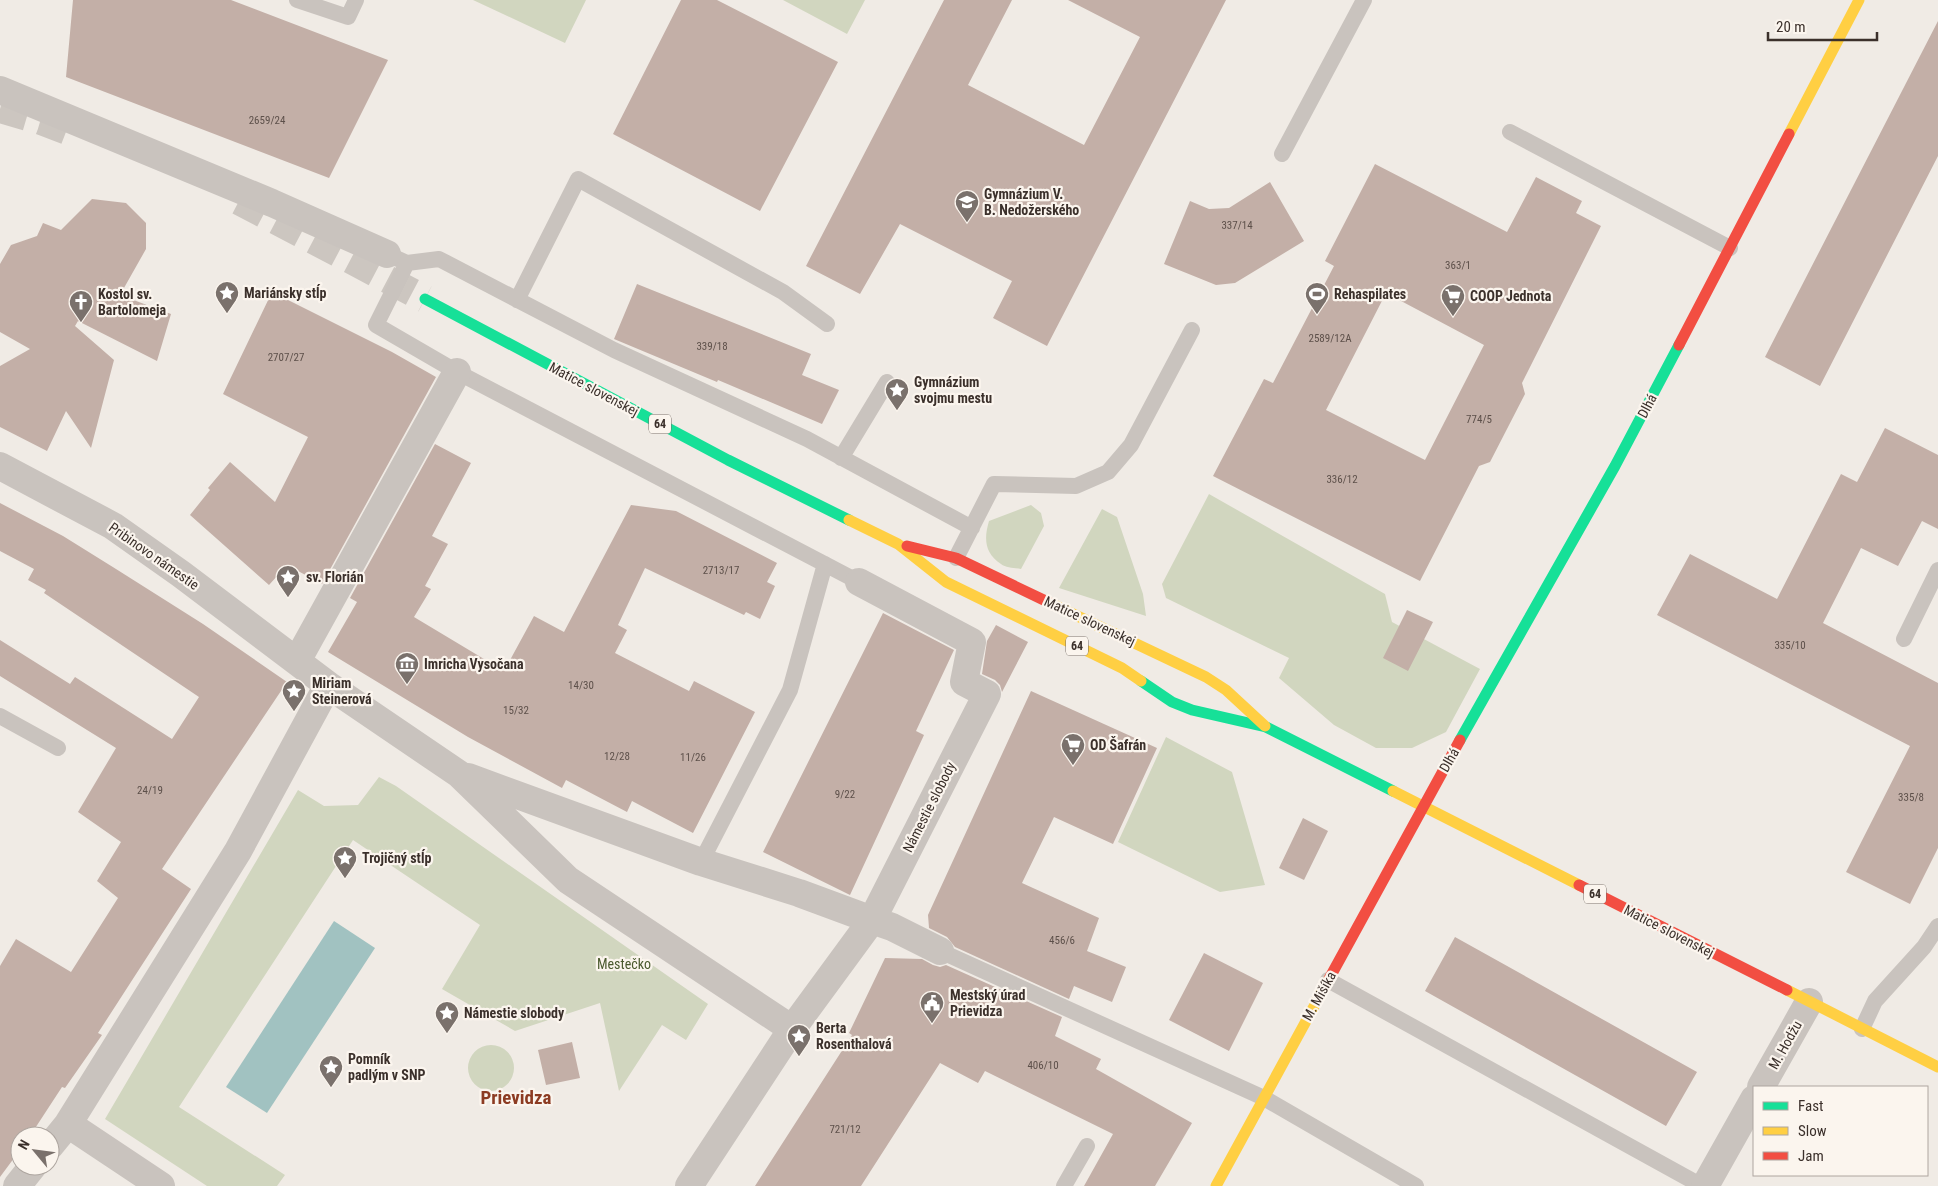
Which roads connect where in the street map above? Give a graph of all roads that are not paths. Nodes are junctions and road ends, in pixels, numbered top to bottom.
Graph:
1 (297, 0) edge
2 (356, 0) edge
3 (1364, 0) edge
4 (1859, 0) edge
5 (0, 90) edge
6 (1510, 132) dead end
7 (1282, 154) dead end
8 (1730, 248) junction
9 (397, 259) junction
10 (426, 299) tunnel mouth
11 (517, 300) junction
12 (827, 324) dead end
13 (1192, 330) dead end
14 (457, 372) junction
15 (887, 382) dead end
16 (841, 458) junction
17 (0, 466) edge
18 (972, 528) junction
19 (898, 544) junction
20 (956, 558) junction
21 (825, 564) junction
22 (1938, 570) edge
23 (859, 582) joint
24 (1904, 639) dead end
25 (297, 661) junction
26 (328, 685) junction
27 (0, 716) edge
28 (1266, 727) junction
29 (58, 748) dead end
30 (459, 774) junction
31 (1423, 806) junction
32 (701, 862) junction
33 (872, 920) junction
34 (1938, 926) edge
35 (940, 951) joint
36 (1328, 980) junction
37 (1809, 1002) junction
38 (792, 1029) junction
39 (1862, 1029) junction
40 (1938, 1067) edge
41 (1762, 1086) edge
42 (1264, 1098) junction
43 (1753, 1101) edge
44 (68, 1124) junction
45 (60, 1134) edge
46 (1087, 1146) dead end
47 (26, 1176) edge
48 (17, 1186) edge
49 (161, 1186) edge
50 (689, 1186) edge
51 (1064, 1186) edge
52 (1216, 1186) edge
53 (1416, 1186) edge
54 (1704, 1186) edge

1 - 2 lane
3 - 7 lane
4 - 8 main road, Dlhá
5 - 9 street
6 - 8 lane
8 - 31 main road, Dlhá
9 - 11 lane
9 - 14 lane
10 - 19 main road, Matice slovenskej / 64
11 - 12 lane
11 - 16 lane
13 - 18 lane
14 - 21 lane
14 - 25 street
15 - 16 lane
16 - 18 lane
17 - 25 street, Pribinovo námestie
18 - 20 lane
19 - 20 main road, Matice slovenskej / 64
19 - 28 main road, Matice slovenskej / 64
20 - 28 main road, Matice slovenskej / 64
21 - 23 lane
21 - 32 lane
22 - 24 lane
23 - 33 street, Námestie slobody
25 - 26 street, Pribinovo námestie
26 - 30 street
26 - 44 street
27 - 29 lane
28 - 31 main road, Matice slovenskej / 64
30 - 32 street
30 - 38 street
31 - 36 main road, M. Mišíka
31 - 37 main road, Matice slovenskej / 64
32 - 33 street
33 - 35 street
33 - 38 street, Námestie slobody
34 - 39 lane
35 - 42 lane
36 - 42 main road, M. Mišíka
36 - 54 lane
37 - 39 main road, Matice slovenskej / 64
37 - 41 street, M. Hodžu
38 - 50 street, Námestie slobody
39 - 40 main road, Matice slovenskej / 64
42 - 52 main road, M. Mišíka
42 - 53 lane
43 - 54 street
44 - 45 street
44 - 49 street
46 - 51 lane
47 - 48 street

